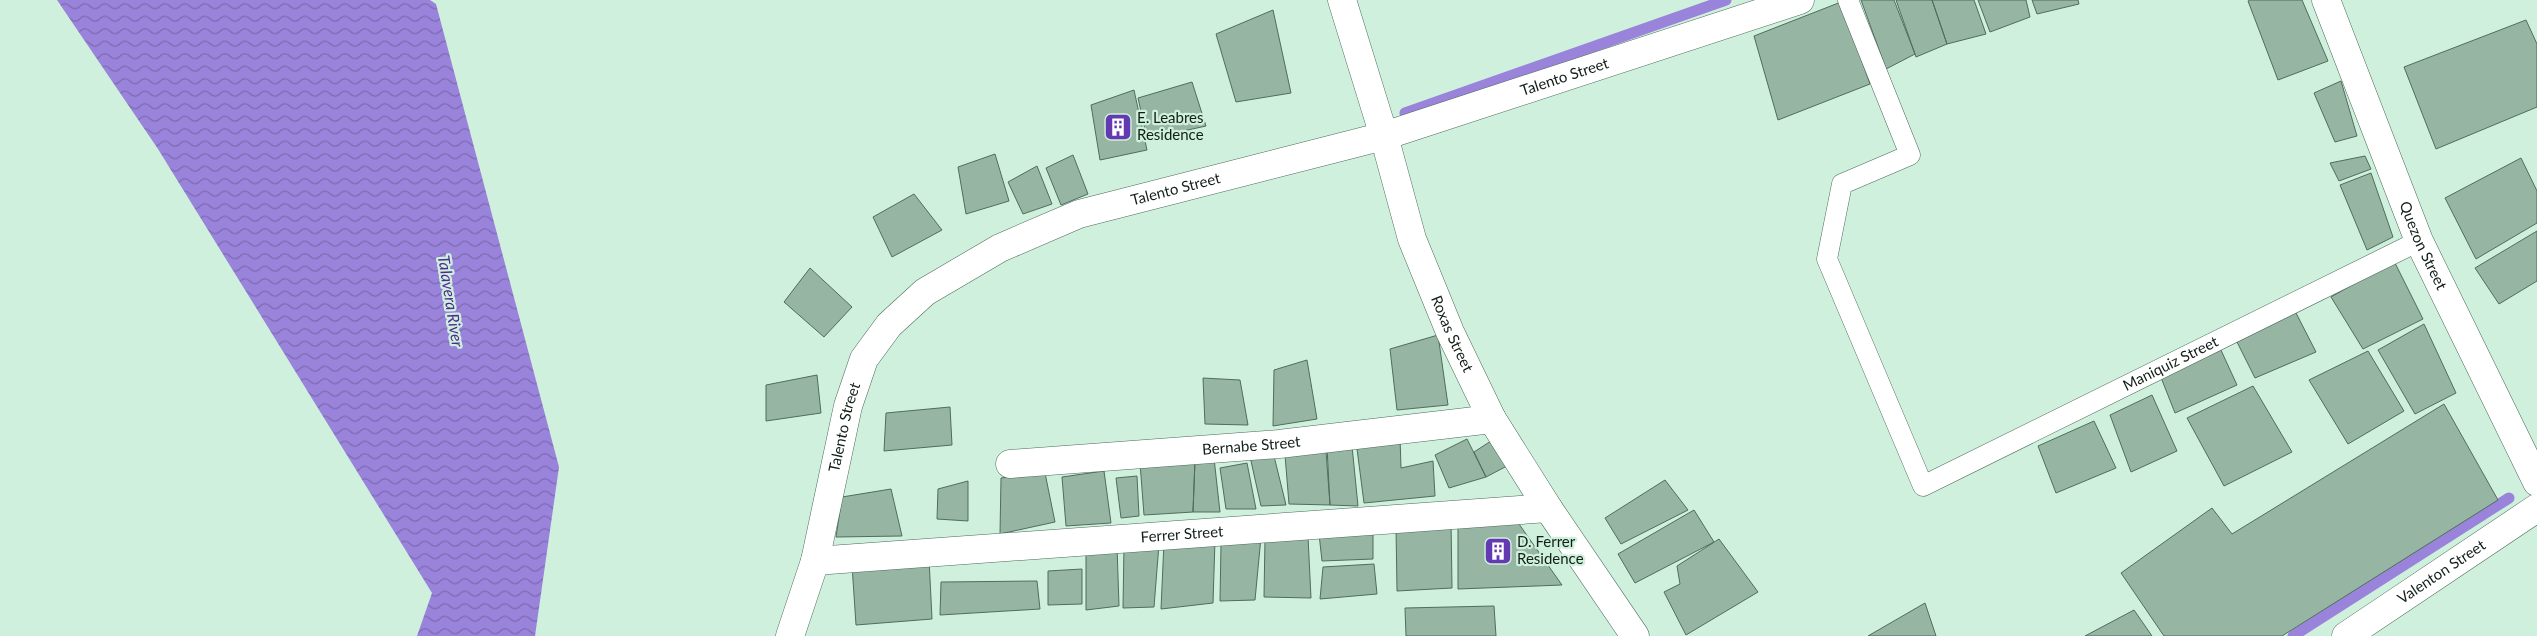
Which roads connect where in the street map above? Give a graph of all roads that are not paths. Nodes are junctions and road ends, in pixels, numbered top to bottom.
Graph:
1 (1342, 0) edge
2 (1800, 0) edge
3 (1848, 0) edge
4 (2326, 0) edge
5 (1384, 136) junction
6 (2418, 241) junction
7 (1492, 419) junction
8 (1010, 464) dead end
9 (2537, 482) edge
10 (1548, 508) junction
11 (2537, 508) edge
12 (815, 560) junction
13 (790, 636) edge
14 (1634, 636) edge
15 (2346, 636) edge

1 - 5 street, Roxas Street
2 - 5 street, Talento Street
3 - 6 lane, Maniquiz Street
4 - 6 street, Quezon Street
5 - 7 street, Roxas Street
5 - 12 street, Talento Street
6 - 9 street, Quezon Street
7 - 8 street, Bernabe Street
7 - 10 street, Roxas Street
10 - 12 street, Ferrer Street
10 - 14 street, Roxas Street
11 - 15 street, Valenton Street
12 - 13 street, Talento Street

